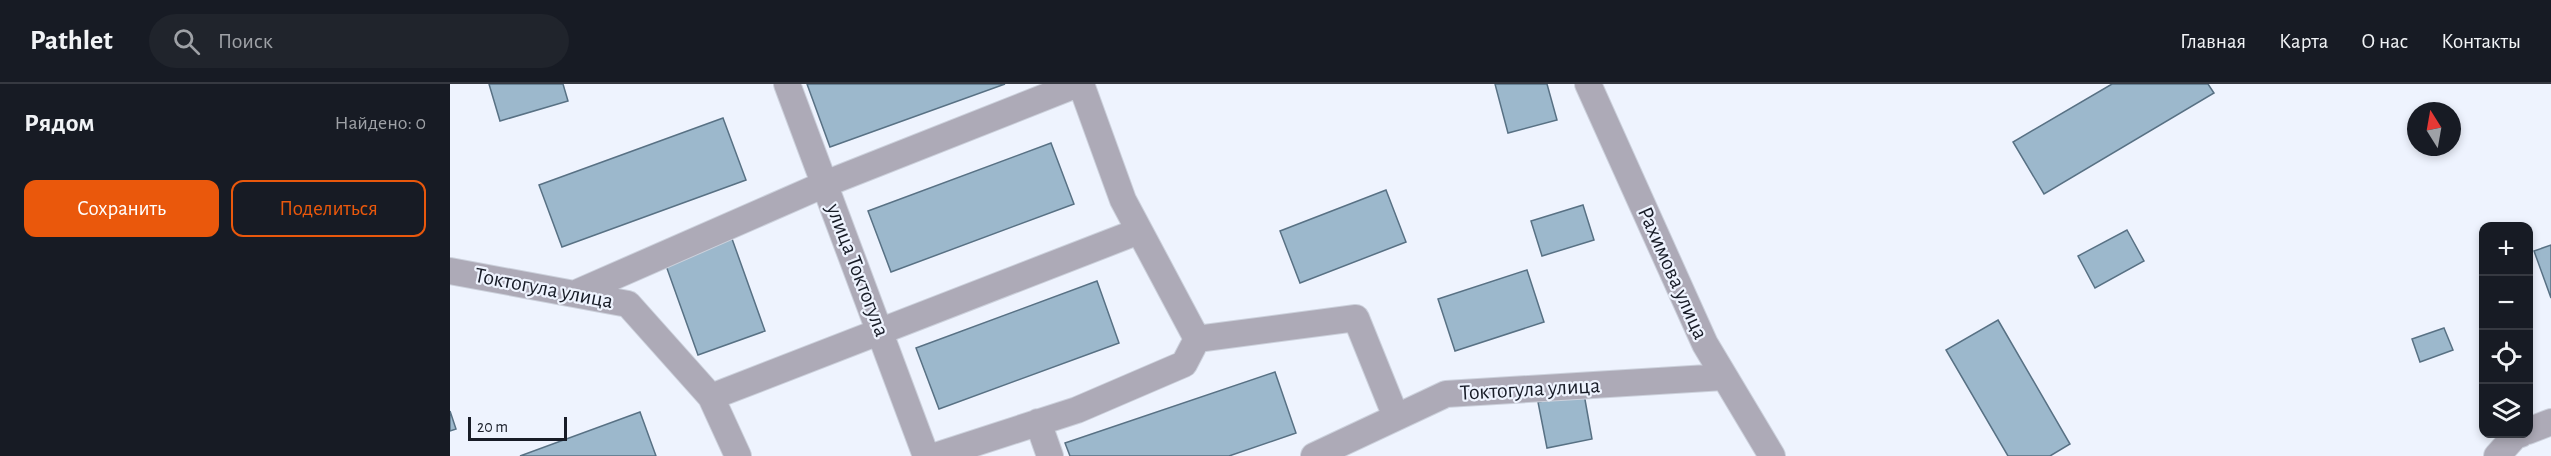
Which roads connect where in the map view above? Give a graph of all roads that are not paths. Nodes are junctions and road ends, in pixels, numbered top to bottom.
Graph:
1 (787, 84) edge
2 (1079, 84) edge
3 (1588, 84) edge
4 (825, 184) junction
5 (1140, 231) junction
6 (450, 270) edge
7 (574, 294) junction
8 (882, 331) junction
9 (1197, 339) junction
10 (1724, 377) junction
11 (711, 398) junction
12 (1396, 417) junction
13 (1038, 422) junction
14 (2551, 422) edge
15 (2533, 429) edge
16 (2513, 438) edge
17 (738, 456) edge
18 (926, 456) edge
19 (935, 456) edge
20 (1050, 456) edge
21 (1314, 456) edge
22 (1772, 456) edge
23 (2498, 456) edge

1 - 4 street, улица Токтогула
2 - 4 street
2 - 5 street
3 - 10 street, Рахимова улица
4 - 7 street
4 - 8 street, улица Токтогула
5 - 8 street
5 - 9 street
6 - 7 street, Токтогула улица
7 - 11 street, Токтогула улица
8 - 11 street
8 - 18 street, улица Токтогула
9 - 12 street
9 - 13 street
10 - 12 street, Токтогула улица
10 - 22 street, Рахимова улица
11 - 17 street, Токтогула улица
12 - 21 street, Токтогула улица
13 - 19 street
13 - 20 street
14 - 15 street
16 - 23 street

